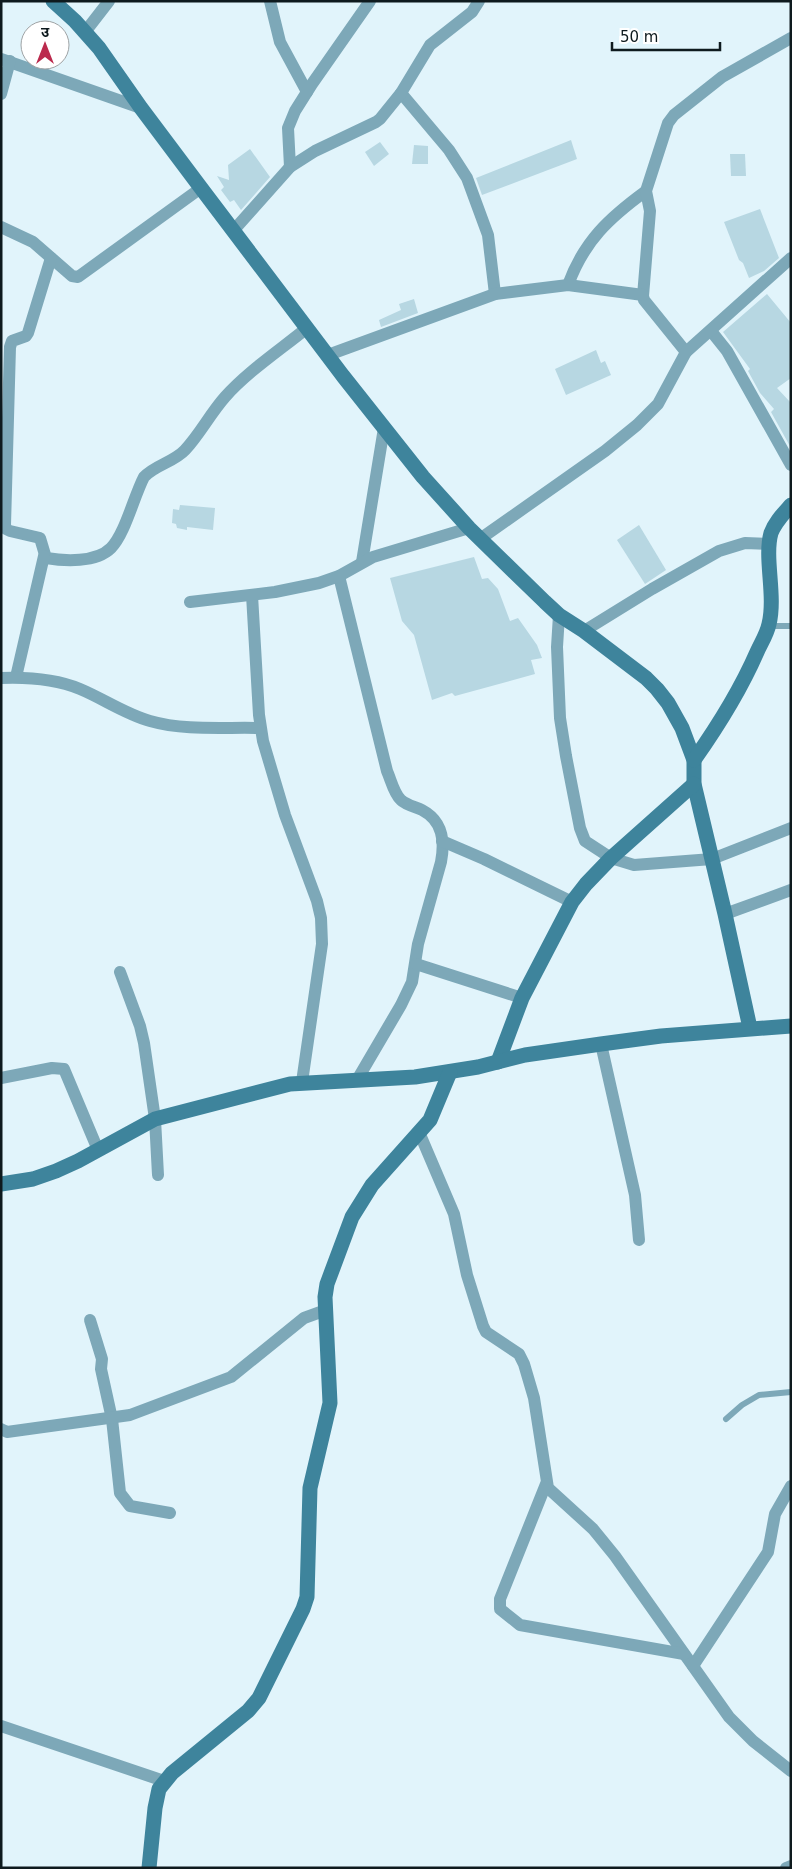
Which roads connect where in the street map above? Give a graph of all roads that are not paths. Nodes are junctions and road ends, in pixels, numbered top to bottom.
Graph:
1 (53, 1) edge
2 (109, 1) edge
3 (270, 1) edge
4 (370, 1) edge
5 (480, 1) edge
6 (85, 32) junction
7 (791, 38) edge
8 (5, 60) edge
9 (307, 92) junction
10 (401, 93) junction
11 (1, 94) edge
12 (141, 108) junction
13 (290, 167) junction
14 (201, 188) junction
15 (646, 191) junction
16 (1, 228) edge
17 (233, 231) junction
18 (51, 258) junction
19 (791, 258) edge
20 (568, 285) junction
21 (494, 294) junction
22 (643, 295) junction
23 (307, 328) junction
24 (711, 331) junction
25 (686, 352) junction
26 (328, 355) junction
27 (384, 428) junction
28 (791, 465) edge
29 (791, 505) edge
30 (4, 528) edge
31 (469, 528) junction
32 (480, 539) junction
33 (769, 544) junction
34 (44, 556) junction
35 (362, 562) junction
36 (339, 576) junction
37 (252, 595) junction
38 (190, 602) dead end
39 (559, 615) junction
40 (769, 626) junction
41 (791, 626) edge
42 (584, 631) junction
43 (16, 677) junction
44 (1, 678) edge
45 (260, 728) junction
46 (694, 760) junction
47 (694, 784) junction
48 (791, 828) edge
49 (442, 841) junction
50 (611, 858) junction
51 (712, 859) junction
52 (791, 890) edge
53 (572, 902) junction
54 (725, 914) junction
55 (416, 964) junction
56 (120, 972) dead end
57 (522, 998) junction
58 (790, 1027) edge
59 (750, 1028) junction
60 (601, 1044) junction
61 (498, 1062) junction
62 (450, 1072) junction
63 (1, 1078) edge
64 (357, 1080) junction
65 (302, 1082) junction
66 (155, 1119) junction
67 (419, 1132) junction
68 (98, 1150) junction
69 (158, 1175) dead end
70 (1, 1184) edge
71 (639, 1240) dead end
72 (326, 1310) junction
73 (90, 1320) dead end
74 (791, 1392) edge
75 (112, 1419) junction
76 (726, 1419) dead end
77 (3, 1434) edge
78 (546, 1484) junction
79 (791, 1486) edge
80 (170, 1513) dead end
81 (684, 1654) junction
82 (693, 1666) junction
83 (1, 1726) edge
84 (791, 1771) edge
85 (164, 1781) junction
86 (791, 1866) edge
87 (149, 1868) edge
88 (786, 1868) edge

1 - 6 street
2 - 6 street
3 - 9 street
4 - 9 street
5 - 10 street
6 - 12 street
7 - 15 street
8 - 11 street
8 - 12 street
9 - 13 street
10 - 13 street
10 - 21 street
12 - 14 street
13 - 17 street
14 - 17 street
14 - 18 street
15 - 20 street
15 - 22 street
16 - 18 street
17 - 23 street
18 - 30 street
19 - 24 street
20 - 21 street
20 - 22 street
21 - 26 street
22 - 25 street
23 - 26 street
23 - 34 street
24 - 25 street
24 - 28 street
25 - 32 street
26 - 27 street
27 - 31 street
27 - 35 street
29 - 33 street
30 - 34 street
31 - 32 street
31 - 35 street
32 - 39 street
33 - 40 street
33 - 42 street
34 - 43 street
35 - 36 street
36 - 37 street
36 - 49 street
37 - 38 street
37 - 45 street
39 - 42 street
39 - 50 street
40 - 41 lane
40 - 46 street
42 - 46 street
43 - 44 street
43 - 45 street
45 - 65 street
46 - 47 street
47 - 50 street
47 - 51 street
48 - 51 street
49 - 53 street
49 - 55 street
50 - 51 street
50 - 53 street
51 - 54 street
52 - 54 street
53 - 57 street
54 - 59 street
55 - 57 street
55 - 64 street
56 - 66 street
57 - 61 street
58 - 59 street
59 - 60 street
60 - 61 street
60 - 71 street
61 - 62 street
62 - 64 street
62 - 67 street
63 - 68 street
64 - 65 street
65 - 66 street
66 - 68 street
66 - 69 street
67 - 72 street
67 - 78 street
68 - 70 street
72 - 75 street
72 - 85 street
73 - 75 street
74 - 76 lane
75 - 77 street
75 - 80 street
78 - 81 street
78 - 81 street
79 - 82 street
81 - 82 street
82 - 84 street
83 - 85 street
85 - 87 street
86 - 88 street

